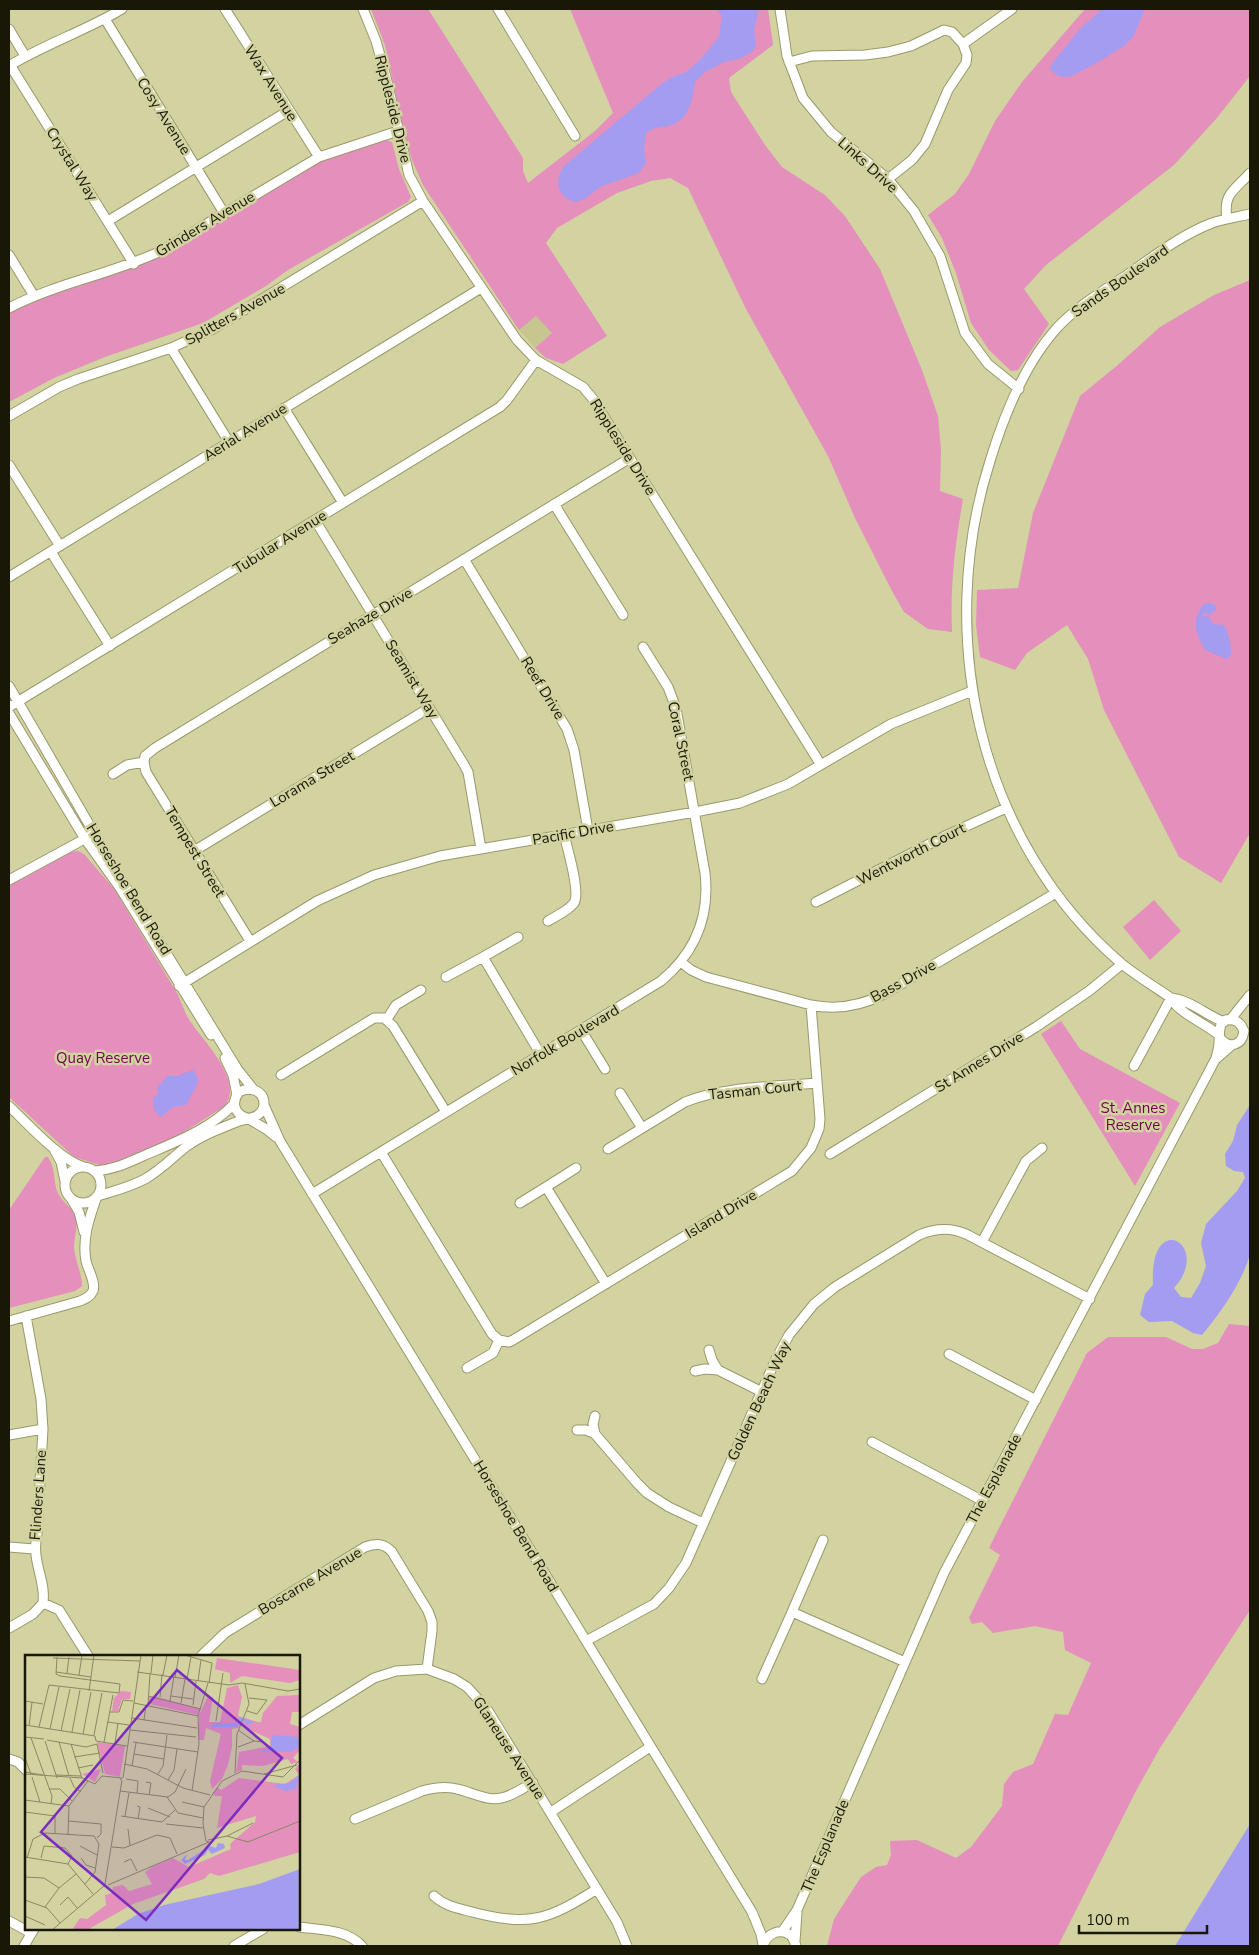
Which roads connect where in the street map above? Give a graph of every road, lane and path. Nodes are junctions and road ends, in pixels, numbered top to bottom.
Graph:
1 (122, 9) edge
2 (225, 9) edge
3 (363, 9) edge
4 (498, 9) edge
5 (780, 9) edge
6 (1012, 9) edge
7 (105, 19) junction
8 (9, 30) edge
9 (962, 44) junction
10 (25, 56) junction
11 (789, 62) junction
12 (10, 66) edge
13 (288, 111) junction
14 (398, 131) junction
15 (575, 136) dead end
16 (318, 158) junction
17 (196, 167) junction
18 (1250, 173) edge
19 (888, 179) junction
20 (423, 201) junction
21 (224, 213) junction
22 (1250, 214) edge
23 (1227, 219) junction
24 (108, 221) junction
25 (9, 255) edge
26 (134, 264) junction
27 (481, 288) junction
28 (34, 296) junction
29 (9, 308) edge
30 (171, 348) junction
31 (536, 360) junction
32 (1019, 389) junction
33 (284, 408) junction
34 (9, 416) edge
35 (228, 442) junction
36 (630, 458) junction
37 (9, 465) edge
38 (343, 503) junction
39 (554, 504) junction
40 (314, 520) junction
41 (60, 546) junction
42 (51, 552) junction
43 (464, 559) junction
44 (9, 577) edge
45 (373, 614) junction
46 (623, 615) dead end
47 (110, 646) junction
48 (643, 647) dead end
49 (9, 686) edge
50 (972, 691) junction
51 (18, 702) junction
52 (9, 707) edge
53 (429, 708) junction
54 (9, 713) edge
55 (144, 762) junction
56 (821, 765) junction
57 (113, 774) dead end
58 (1006, 808) junction
59 (695, 812) junction
60 (588, 830) junction
61 (95, 833) junction
62 (564, 834) junction
63 (85, 838) junction
64 (481, 849) junction
65 (194, 851) junction
66 (9, 880) edge
67 (1056, 893) junction
68 (816, 902) dead end
69 (548, 921) dead end
70 (518, 937) dead end
71 (250, 942) junction
72 (483, 957) junction
73 (681, 962) junction
74 (1122, 964) junction
75 (446, 977) dead end
76 (182, 984) junction
77 (421, 990) dead end
78 (1249, 997) edge
79 (1171, 998) junction
80 (811, 1006) junction
81 (387, 1019) junction
82 (1227, 1021) junction
83 (1242, 1027) junction
84 (581, 1030) junction
85 (1219, 1036) junction
86 (1232, 1045) junction
87 (541, 1055) junction
88 (1216, 1059) junction
89 (1134, 1066) dead end
90 (605, 1069) dead end
91 (281, 1075) dead end
92 (817, 1083) junction
93 (254, 1090) junction
94 (620, 1093) dead end
95 (235, 1100) junction
96 (264, 1104) junction
97 (9, 1106) edge
98 (446, 1112) junction
99 (248, 1118) junction
100 (642, 1128) junction
101 (280, 1141) junction
102 (51, 1145) junction
103 (1042, 1148) dead end
104 (608, 1149) dead end
105 (381, 1152) junction
106 (830, 1154) dead end
107 (84, 1167) junction
108 (576, 1168) dead end
109 (95, 1171) junction
110 (65, 1182) junction
111 (546, 1187) junction
112 (312, 1194) junction
113 (97, 1198) junction
114 (72, 1200) junction
115 (520, 1203) dead end
116 (85, 1238) junction
117 (982, 1242) junction
118 (606, 1284) junction
119 (1090, 1299) junction
120 (26, 1316) junction
121 (9, 1321) edge
122 (499, 1340) junction
123 (709, 1350) dead end
124 (949, 1354) dead end
125 (467, 1368) dead end
126 (718, 1370) junction
127 (695, 1371) dead end
128 (762, 1392) junction
129 (1036, 1400) junction
130 (595, 1416) dead end
131 (43, 1429) junction
132 (577, 1430) dead end
133 (595, 1434) junction
134 (9, 1435) edge
135 (872, 1442) dead end
136 (982, 1501) junction
137 (703, 1523) junction
138 (823, 1540) dead end
139 (9, 1547) edge
140 (34, 1549) junction
141 (43, 1603) junction
142 (792, 1612) junction
143 (9, 1628) edge
144 (586, 1641) junction
145 (87, 1655) edge
146 (202, 1655) edge
147 (905, 1662) junction
148 (426, 1669) junction
149 (762, 1679) dead end
150 (300, 1723) edge
151 (650, 1747) junction
152 (9, 1759) edge
153 (25, 1769) edge
154 (533, 1783) junction
155 (551, 1812) junction
156 (355, 1819) dead end
157 (598, 1889) junction
158 (434, 1896) dead end
159 (797, 1910) junction
160 (752, 1912) junction
161 (9, 1921) edge
162 (300, 1927) edge
163 (25, 1928) edge
164 (262, 1930) edge
165 (32, 1931) edge
166 (778, 1932) junction
167 (796, 1944) edge
168 (763, 1945) edge
169 (24, 1946) edge
170 (234, 1946) edge
171 (362, 1946) edge
172 (627, 1946) edge

1 - 7 street
2 - 13 street, Wax Avenue
3 - 14 street, Rippleside Drive
4 - 15 street
5 - 11 street, Links Drive
6 - 9 street
7 - 10 street
7 - 17 street, Cosy Avenue
8 - 10 street
9 - 11 street
9 - 19 street
10 - 12 street
11 - 19 street, Links Drive
12 - 24 street, Crystal Way
13 - 16 street, Wax Avenue
13 - 17 street
14 - 16 street, Grinders Avenue
14 - 20 street, Rippleside Drive
16 - 21 street, Grinders Avenue
17 - 21 street, Cosy Avenue
17 - 24 street
18 - 23 street
19 - 32 street, Links Drive
20 - 27 street, Rippleside Drive
20 - 30 street, Splitters Avenue
21 - 26 street, Grinders Avenue
22 - 23 street, Sands Boulevard
23 - 32 street, Sands Boulevard
24 - 26 street, Crystal Way
25 - 28 street
26 - 28 street, Grinders Avenue
27 - 31 street, Rippleside Drive
27 - 33 street, Aerial Avenue
28 - 29 street, Grinders Avenue
30 - 34 street, Splitters Avenue
30 - 35 street
31 - 36 street, Rippleside Drive
31 - 38 street, Tubular Avenue
32 - 50 street, Sands Boulevard
33 - 35 street, Aerial Avenue
33 - 38 street
35 - 41 street, Aerial Avenue
36 - 39 street, Seahaze Drive
36 - 56 street, Rippleside Drive
37 - 41 street
38 - 40 street, Tubular Avenue
39 - 43 street, Seahaze Drive
39 - 46 street
40 - 45 street, Seamist Way
40 - 47 street, Tubular Avenue
41 - 42 street, Aerial Avenue
42 - 44 street, Aerial Avenue
42 - 47 street
43 - 45 street, Seahaze Drive
43 - 60 street, Reef Drive
45 - 53 street, Seamist Way
45 - 55 street, Seahaze Drive
47 - 51 street, Tubular Avenue
48 - 59 street, Coral Street
49 - 51 street, Horseshoe Bend Road
50 - 56 street, Pacific Drive
50 - 58 street, Sands Boulevard
51 - 52 street, Tubular Avenue
51 - 61 street, Horseshoe Bend Road
53 - 64 street, Seamist Way
53 - 65 street, Lorama Street
54 - 63 street, Horseshoe Bend Road
55 - 57 street, Seahaze Drive
55 - 65 street, Tempest Street
56 - 59 street, Pacific Drive
58 - 67 street, Sands Boulevard
58 - 68 street, Wentworth Court
59 - 60 street, Pacific Drive
59 - 73 street, Norfolk Boulevard
60 - 62 street, Pacific Drive
61 - 63 street
61 - 76 street, Horseshoe Bend Road
62 - 64 street, Pacific Drive
62 - 69 street
63 - 66 street
63 - 76 street, Horseshoe Bend Road
64 - 71 street, Pacific Drive
65 - 71 street, Tempest Street
67 - 74 street, Sands Boulevard
67 - 80 street, Bass Drive
70 - 72 street
71 - 76 street, Pacific Drive
72 - 75 street
72 - 87 street
73 - 80 street, Bass Drive
73 - 84 street, Norfolk Boulevard
74 - 79 street, Sands Boulevard
74 - 106 street, St Annes Drive
76 - 93 street, Horseshoe Bend Road
76 - 95 street, Horseshoe Bend Road
77 - 81 street
78 - 82 street, The Esplanade
78 - 83 street, The Esplanade
79 - 82 street, Sands Boulevard
79 - 85 street, Sands Boulevard
79 - 89 street
80 - 92 street, Island Drive
81 - 91 street
81 - 98 street
82 - 83 street
82 - 85 street, The Esplanade
83 - 86 street, The Esplanade
84 - 87 street, Norfolk Boulevard
84 - 90 street
85 - 86 street
85 - 88 street, The Esplanade
86 - 88 street, The Esplanade
87 - 98 street, Norfolk Boulevard
88 - 119 street, The Esplanade
92 - 100 street, Tasman Court
92 - 118 street, Island Drive
93 - 95 street
93 - 96 street
94 - 100 street
95 - 99 street
95 - 109 street
96 - 99 street
96 - 101 street, Horseshoe Bend Road
97 - 102 street
98 - 105 street, Norfolk Boulevard
99 - 101 street, Horseshoe Bend Road
99 - 113 street
100 - 104 street, Tasman Court
101 - 112 street, Horseshoe Bend Road
102 - 107 street
102 - 110 street
103 - 117 street
105 - 112 street, Norfolk Boulevard
105 - 122 street
107 - 109 street
107 - 110 street
108 - 111 street
109 - 113 street
110 - 114 street
111 - 115 street
111 - 118 street
112 - 144 street, Horseshoe Bend Road
113 - 114 street
113 - 116 street
114 - 116 street
116 - 120 street
117 - 119 street, Golden Beach Way
117 - 128 street, Golden Beach Way
118 - 122 street, Island Drive
119 - 129 street, The Esplanade
120 - 121 street
120 - 131 street, Flinders Lane
122 - 125 street
123 - 126 street
124 - 129 street
126 - 127 street
126 - 128 street
128 - 137 street, Golden Beach Way
129 - 136 street, The Esplanade
130 - 133 street
131 - 134 street
131 - 140 street, Flinders Lane
132 - 133 street
133 - 137 street
135 - 136 street
136 - 147 street, The Esplanade
137 - 144 street, Golden Beach Way
138 - 142 street
139 - 140 street
140 - 141 street, Flinders Lane
141 - 143 street
141 - 145 street
142 - 147 street
142 - 149 street
144 - 151 street, Horseshoe Bend Road
146 - 148 street, Boscarne Avenue
147 - 159 street, The Esplanade
148 - 150 street, Glaneuse Avenue
148 - 154 street, Glaneuse Avenue
151 - 155 street
151 - 160 street, Horseshoe Bend Road
152 - 153 street
154 - 155 street, Glaneuse Avenue
154 - 156 street
155 - 157 street, Glaneuse Avenue
157 - 158 street
157 - 172 street, Glaneuse Avenue
159 - 166 street, The Esplanade
159 - 167 street, The Esplanade
160 - 166 street, Horseshoe Bend Road
160 - 168 street, Horseshoe Bend Road
161 - 163 street
162 - 171 street
164 - 170 street
165 - 169 street
166 - 167 street, Horseshoe Bend Road
166 - 168 street, The Esplanade

